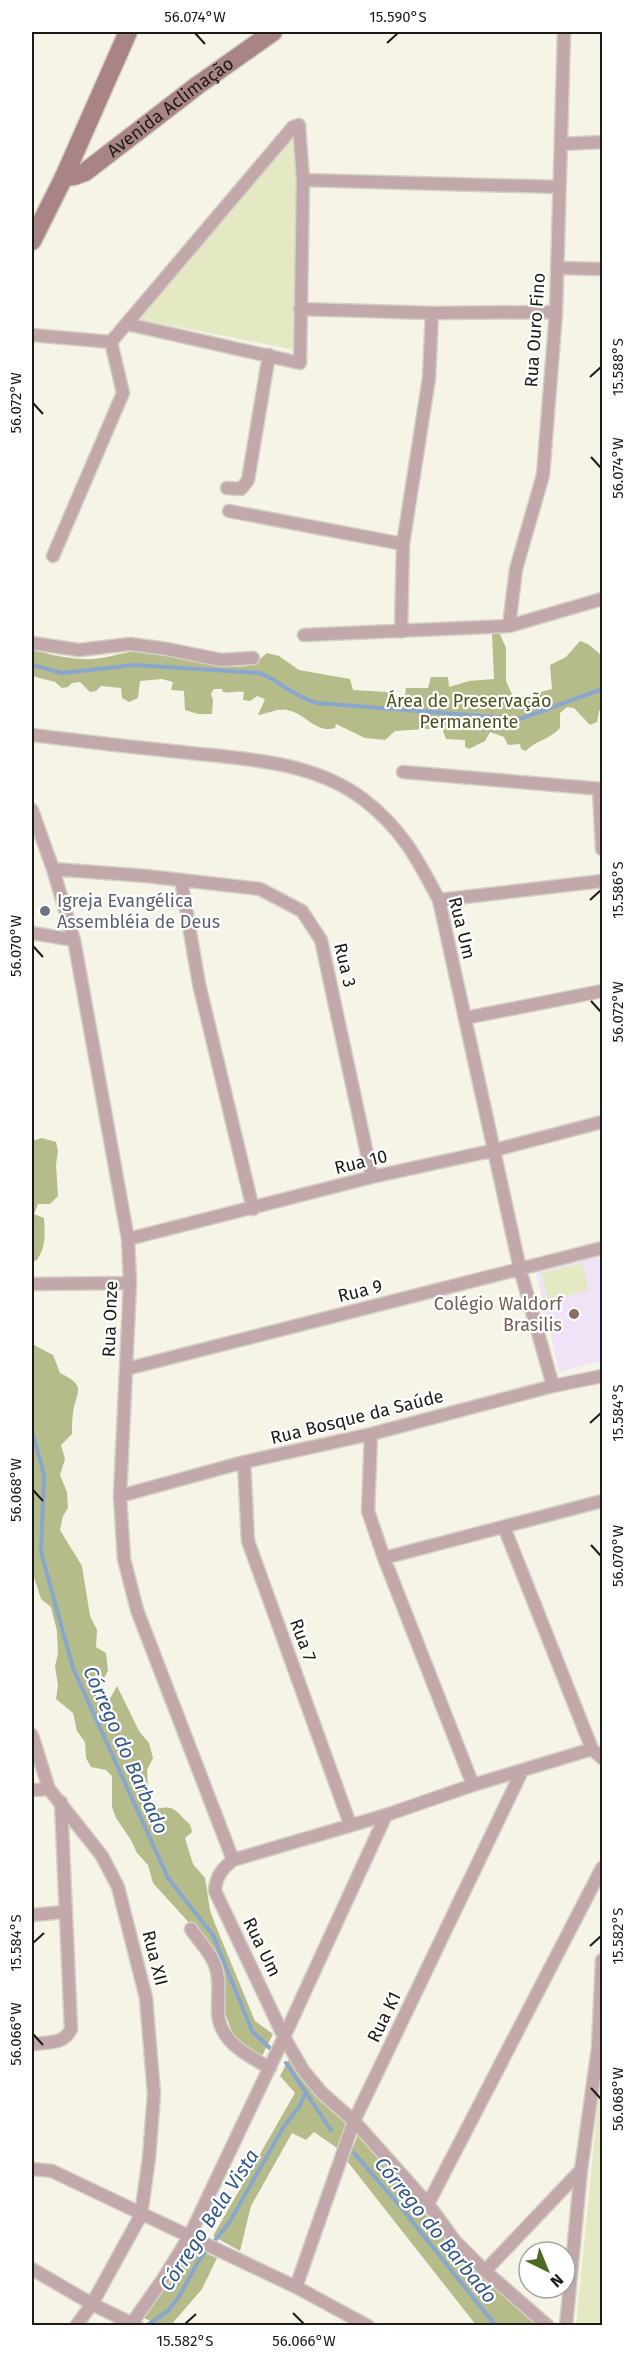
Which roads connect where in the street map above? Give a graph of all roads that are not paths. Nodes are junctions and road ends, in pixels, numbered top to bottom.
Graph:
1 (128, 32) edge
2 (273, 32) edge
3 (564, 32) edge
4 (603, 142) edge
5 (562, 144) junction
6 (64, 177) junction
7 (303, 180) junction
8 (559, 187) junction
9 (32, 241) edge
10 (557, 268) junction
11 (603, 269) edge
12 (300, 309) junction
13 (556, 312) junction
14 (432, 313) junction
15 (127, 324) junction
16 (32, 335) edge
17 (111, 342) junction
18 (269, 355) junction
19 (226, 488) dead end
20 (229, 511) dead end
21 (404, 544) junction
22 (52, 556) dead end
23 (603, 599) edge
24 (509, 627) junction
25 (401, 632) junction
26 (304, 635) dead end
27 (32, 644) edge
28 (254, 658) dead end
29 (32, 735) edge
30 (403, 772) dead end
31 (601, 789) edge
32 (32, 810) edge
33 (603, 849) edge
34 (53, 869) junction
35 (181, 880) junction
36 (603, 881) edge
37 (438, 900) junction
38 (32, 933) edge
39 (74, 940) junction
40 (603, 991) edge
41 (465, 1018) junction
42 (603, 1122) edge
43 (495, 1150) junction
44 (372, 1177) junction
45 (253, 1209) junction
46 (128, 1239) junction
47 (603, 1248) edge
48 (520, 1269) junction
49 (130, 1282) junction
50 (32, 1284) edge
51 (126, 1369) junction
52 (603, 1376) edge
53 (553, 1386) junction
54 (371, 1434) junction
55 (244, 1462) junction
56 (120, 1496) junction
57 (603, 1501) edge
58 (504, 1527) junction
59 (384, 1558) junction
60 (32, 1735) edge
61 (592, 1749) junction
62 (603, 1758) edge
63 (522, 1771) junction
64 (473, 1785) junction
65 (49, 1789) junction
66 (32, 1790) edge
67 (61, 1802) junction
68 (386, 1815) junction
69 (350, 1824) junction
70 (233, 1860) junction
71 (603, 1868) edge
72 (64, 1912) junction
73 (32, 1915) edge
74 (191, 1929) dead end
75 (603, 1960) edge
76 (600, 2030) edge
77 (285, 2037) junction
78 (32, 2044) edge
79 (270, 2068) junction
80 (354, 2121) junction
81 (32, 2169) edge
82 (581, 2170) junction
83 (428, 2204) junction
84 (141, 2215) junction
85 (189, 2237) junction
86 (32, 2269) edge
87 (485, 2271) junction
88 (296, 2287) junction
89 (92, 2304) junction
90 (134, 2324) edge
91 (76, 2325) edge
92 (368, 2325) edge
93 (548, 2325) edge
94 (567, 2325) edge

1 - 6 street
2 - 6 street, Avenida Aclimação
3 - 5 street, Rua Ouro Fino
4 - 5 street
5 - 8 street, Rua Ouro Fino
6 - 9 street
7 - 8 street
7 - 12 street
7 - 15 street
8 - 10 street, Rua Ouro Fino
10 - 11 street
10 - 13 street, Rua Ouro Fino
12 - 14 street
12 - 18 street
13 - 14 street
13 - 24 street, Rua Ouro Fino
14 - 21 street
15 - 17 street
15 - 18 street
16 - 17 street
17 - 22 street
18 - 19 street
20 - 21 street
21 - 25 street
23 - 24 street
24 - 25 street
25 - 26 street
27 - 28 street
29 - 37 street, Rua Um
30 - 31 street
31 - 33 street
32 - 34 street, Rua Onze
34 - 35 street, Rua 3
34 - 39 street, Rua Onze
35 - 44 street, Rua 3
35 - 45 street
36 - 37 street
37 - 41 street, Rua Um
38 - 39 street
39 - 46 street, Rua Onze
40 - 41 street
41 - 43 street, Rua Um
42 - 43 street, Rua 10
43 - 44 street, Rua 10
43 - 48 street, Rua Um
44 - 45 street, Rua 10
45 - 46 street, Rua 10
46 - 49 street, Rua Onze
47 - 48 street, Rua 9
48 - 51 street, Rua 9
48 - 53 street, Rua Um
49 - 50 street
49 - 51 street, Rua Onze
51 - 56 street, Rua Onze
52 - 53 street, Rua Bosque da Saúde
53 - 54 street, Rua Bosque da Saúde
54 - 55 street, Rua Bosque da Saúde
54 - 59 street
55 - 56 street, Rua Bosque da Saúde
55 - 69 street, Rua 7
56 - 70 street, Rua Onze
57 - 58 street
58 - 59 street
58 - 61 street
59 - 64 street
60 - 65 street, Rua XII
61 - 62 street
61 - 63 street
63 - 64 street
63 - 80 street, Rua K1
64 - 68 street
65 - 66 street
65 - 67 street, Rua XII
67 - 72 street
67 - 84 street, Rua XII
68 - 69 street
68 - 77 street
69 - 70 street
70 - 77 street, Rua Um
71 - 83 street
72 - 73 street
72 - 78 street
74 - 79 street
75 - 76 street
76 - 82 street
77 - 79 street
77 - 80 street, Rua Um
79 - 85 street
80 - 83 street, Rua Um
80 - 88 street, Rua K1
81 - 84 street
82 - 87 street
82 - 94 street
83 - 87 street, Rua Um
84 - 85 street
84 - 89 street
85 - 88 street
85 - 90 street
86 - 89 street
87 - 93 street, Rua Um
88 - 92 street
89 - 90 street
89 - 91 street

